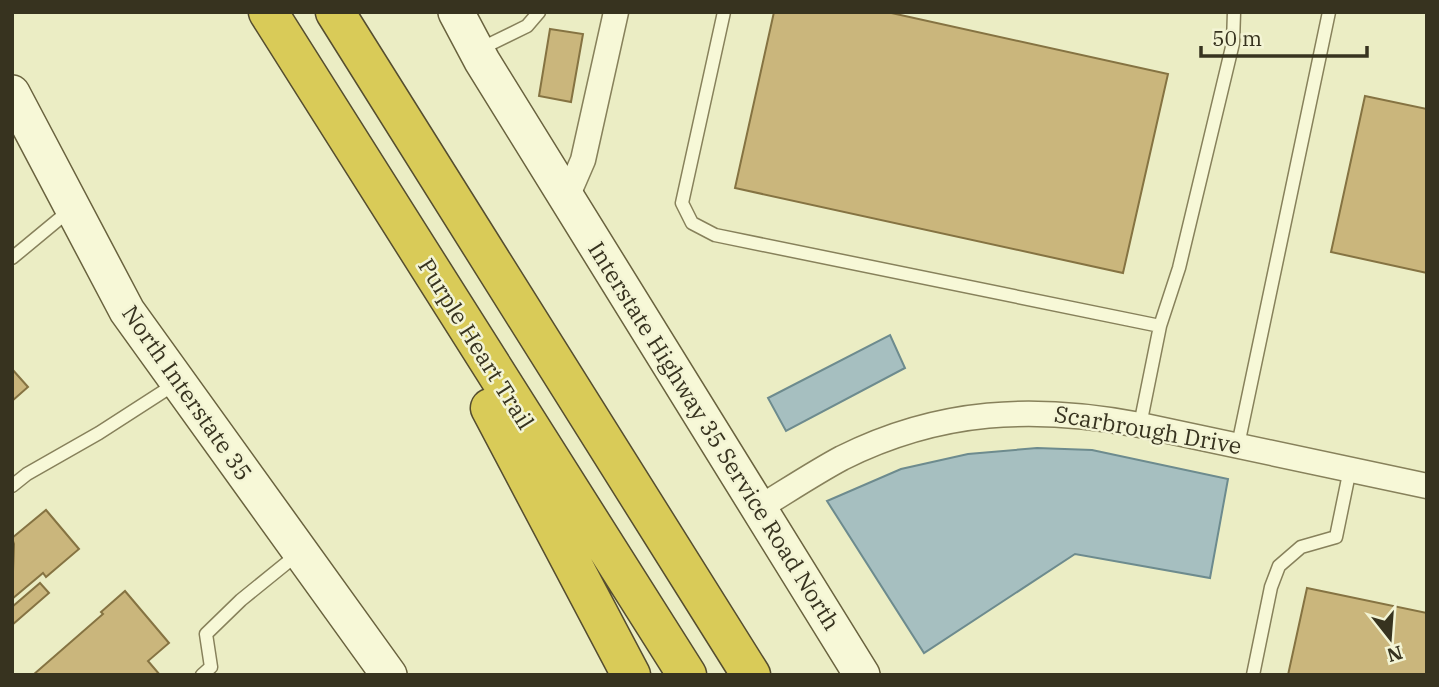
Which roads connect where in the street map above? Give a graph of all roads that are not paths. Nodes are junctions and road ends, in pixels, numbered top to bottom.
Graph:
1 (268, 12) edge
2 (335, 12) edge
3 (456, 12) edge
4 (539, 12) edge
5 (616, 12) edge
6 (724, 12) edge
7 (1234, 12) edge
8 (1329, 12) edge
9 (476, 51) junction
10 (12, 93) edge
11 (566, 197) junction
12 (73, 208) junction
13 (394, 215) junction
14 (12, 258) edge
15 (1160, 326) junction
16 (178, 382) junction
17 (1140, 425) junction
18 (1238, 445) junction
19 (1350, 469) junction
20 (12, 486) edge
21 (1427, 486) edge
22 (759, 508) junction
23 (300, 552) junction
24 (375, 670) edge
25 (202, 675) edge
26 (631, 675) edge
27 (687, 675) edge
28 (751, 675) edge
29 (862, 675) edge
30 (1253, 675) edge

1 - 13 highway, Purple Heart Trail
2 - 28 highway
3 - 9 main road
4 - 9 lane
5 - 11 street
6 - 15 lane
7 - 15 lane
8 - 18 lane
9 - 11 main road
10 - 12 main road, North Interstate 35
11 - 22 main road, Interstate Highway 35 Service Road North
12 - 14 lane
12 - 16 main road, North Interstate 35
13 - 26 highway
13 - 27 highway, Purple Heart Trail
15 - 17 lane
16 - 20 lane
16 - 23 main road, North Interstate 35
17 - 18 street, Scarbrough Drive
17 - 22 street, Scarbrough Drive
18 - 19 street, Scarbrough Drive
19 - 21 street, Scarbrough Drive
19 - 30 lane
22 - 29 main road, Interstate Highway 35 Service Road North
23 - 24 main road, North Interstate 35
23 - 25 lane

